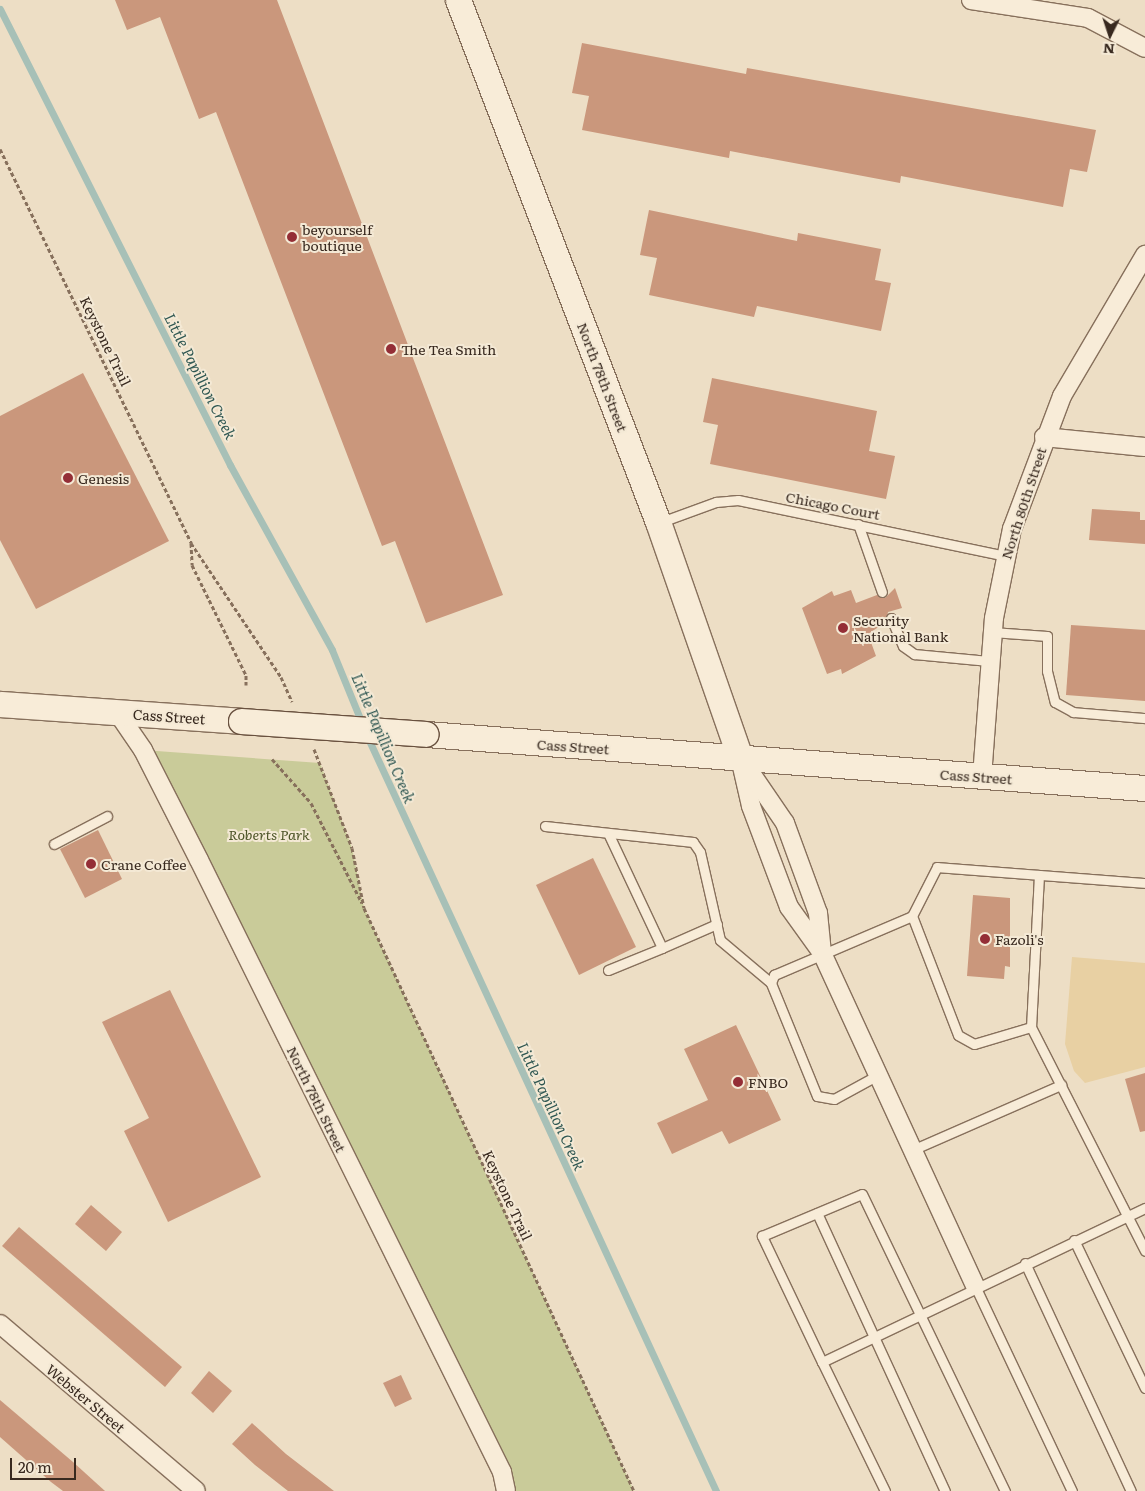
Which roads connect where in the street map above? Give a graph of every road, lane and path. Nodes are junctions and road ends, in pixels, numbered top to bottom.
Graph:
1 (458, 0) edge
2 (971, 0) edge
3 (1145, 48) edge
4 (0, 149) edge
5 (1145, 256) edge
6 (1044, 437) junction
7 (1145, 447) edge
8 (658, 522) junction
9 (858, 524) junction
10 (1005, 556) junction
11 (882, 592) dead end
12 (891, 618) dead end
13 (992, 632) junction
14 (989, 661) junction
15 (246, 685) dead end
16 (0, 704) edge
17 (117, 712) junction
18 (1145, 718) edge
19 (740, 758) junction
20 (272, 759) dead end
21 (982, 776) junction
22 (1145, 788) edge
23 (107, 816) dead end
24 (545, 826) dead end
25 (608, 833) junction
26 (54, 844) dead end
27 (1039, 875) junction
28 (1145, 883) edge
29 (912, 916) junction
30 (717, 924) junction
31 (662, 948) junction
32 (822, 953) junction
33 (608, 970) dead end
34 (771, 983) junction
35 (1031, 1027) junction
36 (878, 1075) junction
37 (1061, 1085) junction
38 (912, 1150) junction
39 (1145, 1208) edge
40 (817, 1213) junction
41 (1128, 1216) junction
42 (1074, 1240) junction
43 (1145, 1251) edge
44 (1025, 1263) junction
45 (975, 1286) junction
46 (920, 1313) junction
47 (0, 1324) edge
48 (872, 1337) junction
49 (822, 1362) junction
50 (1145, 1388) edge
51 (196, 1491) edge
52 (506, 1491) edge
53 (634, 1491) edge
54 (885, 1491) edge
55 (944, 1491) edge
56 (1005, 1491) edge
57 (1072, 1491) edge
58 (1131, 1491) edge

1 - 8 main road, North 78th Street
2 - 3 street
4 - 15 path, Keystone Trail
5 - 6 street, North 80th Street
6 - 7 street
6 - 10 street, North 80th Street
8 - 9 lane, Chicago Court
8 - 19 main road, North 78th Street
9 - 10 lane, Chicago Court
9 - 11 lane
10 - 13 street, North 80th Street
12 - 14 lane
13 - 14 street, North 80th Street
13 - 18 lane
14 - 21 street, North 80th Street
16 - 17 main road, Cass Street
17 - 19 main road, Cass Street, bridge
17 - 52 street, North 78th Street
19 - 21 main road, Cass Street
19 - 32 street
19 - 32 street
20 - 53 path, Keystone Trail
21 - 22 main road, Cass Street
23 - 26 lane
24 - 25 lane
25 - 30 lane
25 - 31 lane
27 - 28 lane
27 - 29 lane
27 - 35 lane
29 - 32 lane
29 - 35 lane
30 - 31 lane
30 - 34 lane
31 - 33 lane
32 - 34 lane
32 - 36 street
34 - 36 lane
35 - 37 lane
36 - 38 street
37 - 38 lane
37 - 41 lane
38 - 45 street
39 - 41 lane
40 - 46 lane
40 - 48 lane
40 - 49 lane
41 - 42 lane
41 - 43 lane
42 - 44 lane
42 - 50 lane
44 - 45 lane
44 - 58 lane
45 - 46 lane
45 - 57 lane
46 - 48 lane
46 - 56 lane
47 - 51 street, Webster Street
48 - 49 lane
48 - 55 lane
49 - 54 lane

